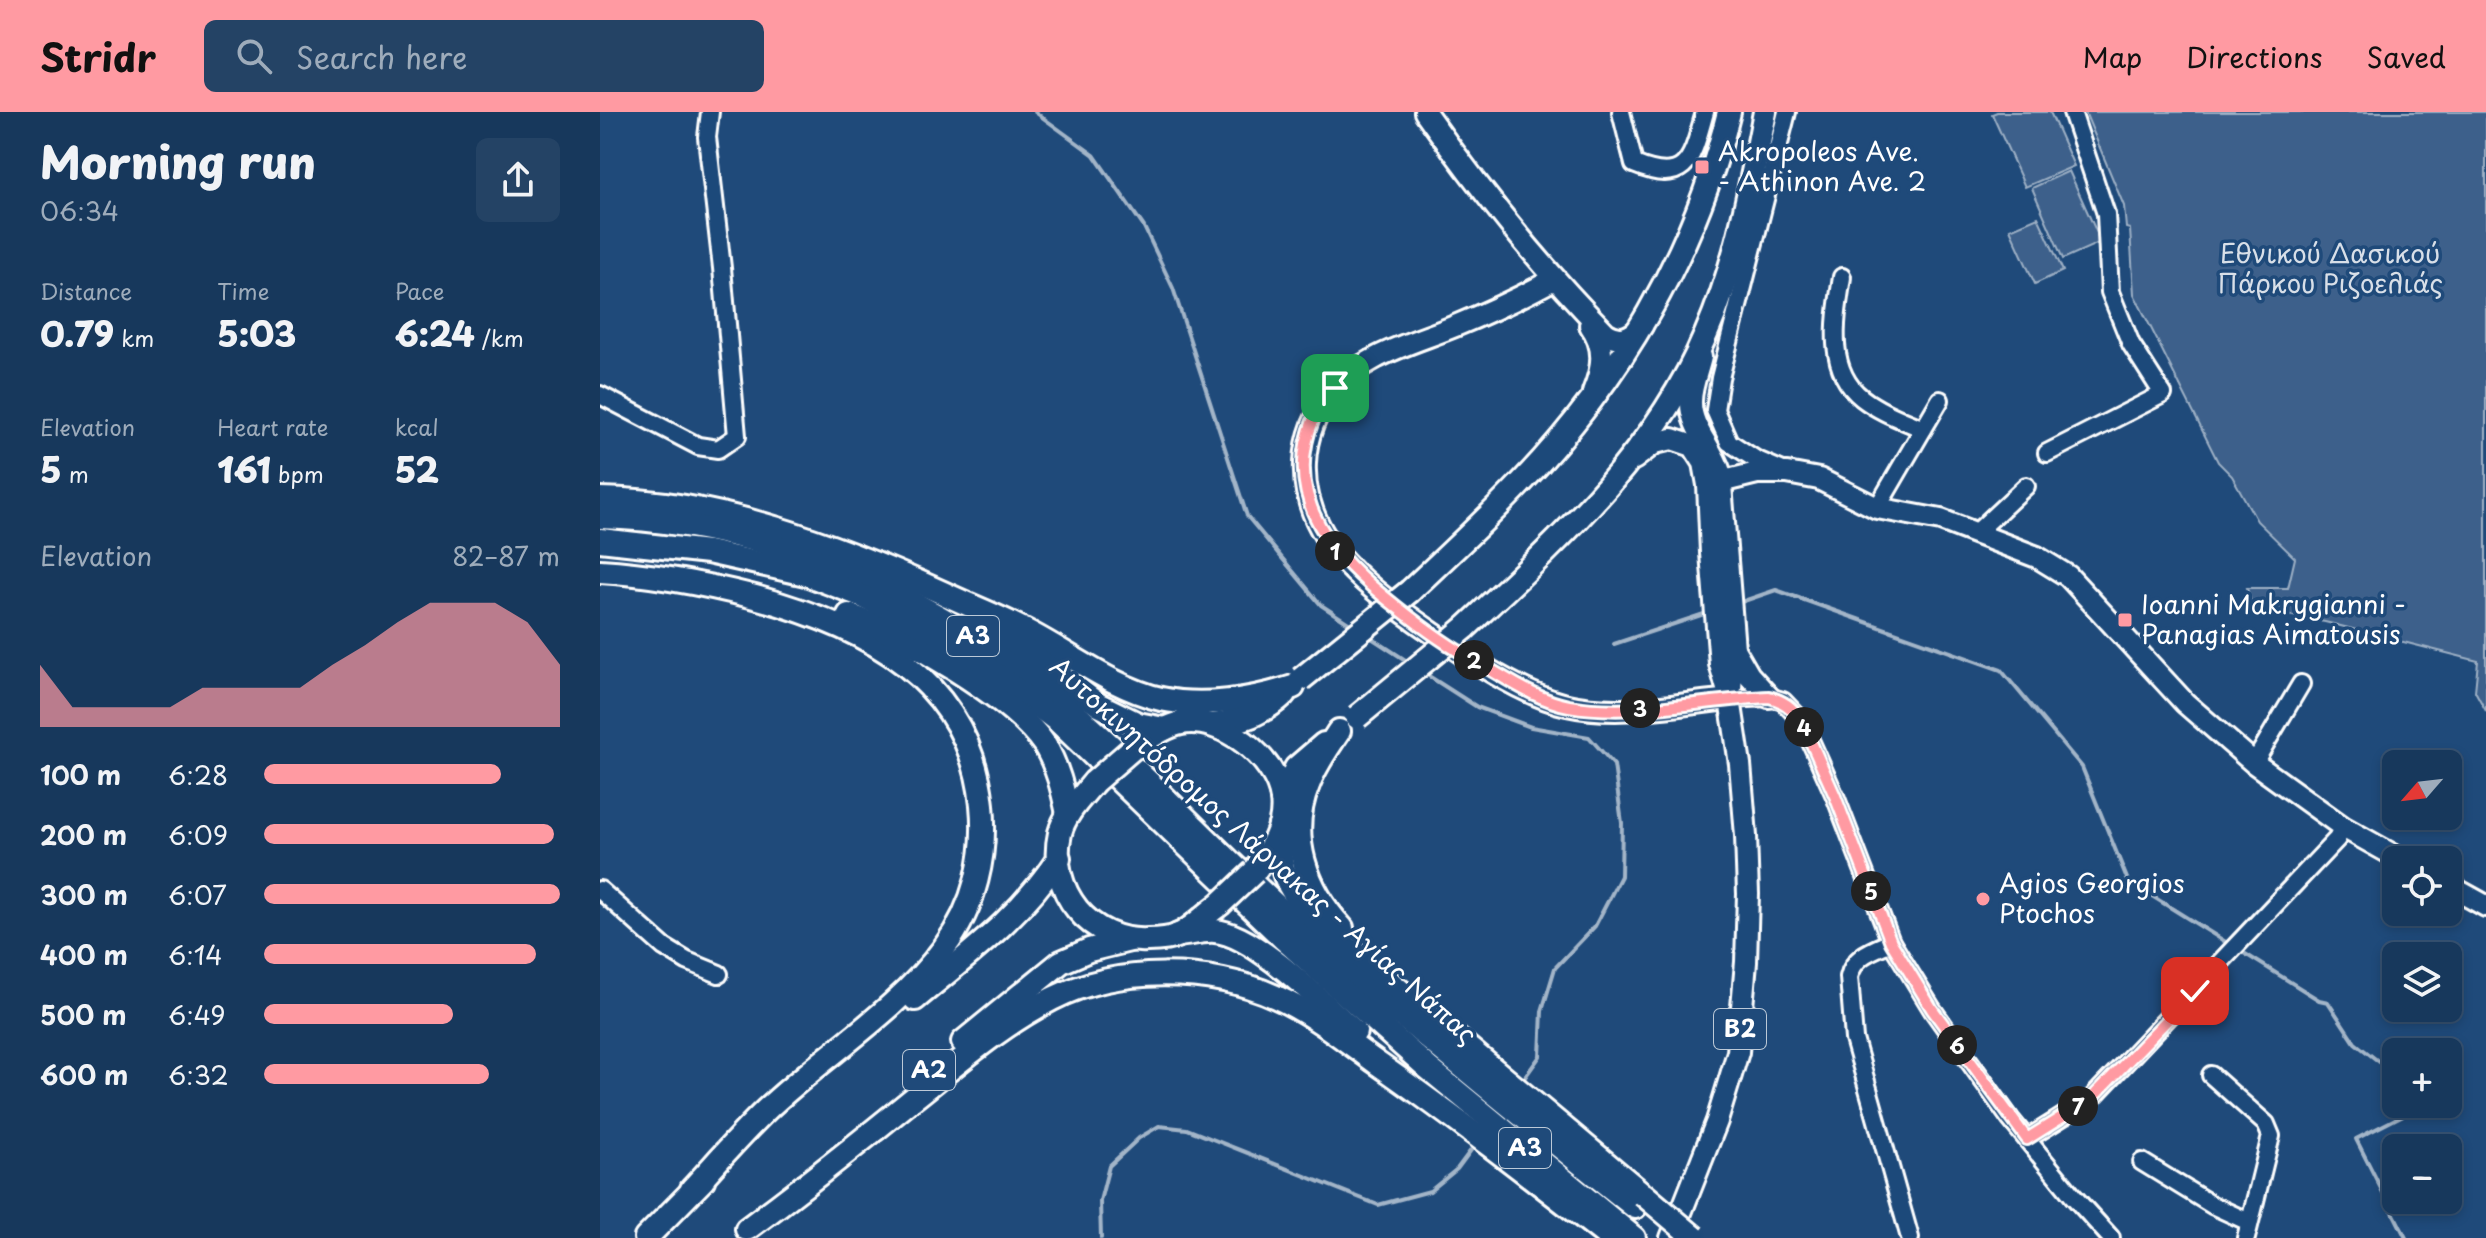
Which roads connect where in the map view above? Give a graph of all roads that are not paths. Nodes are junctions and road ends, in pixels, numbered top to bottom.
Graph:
1 (710, 112) edge
2 (1425, 112) edge
3 (1621, 112) edge
4 (1705, 112) edge
5 (1729, 112) edge
6 (1765, 112) edge
7 (1787, 112) edge
8 (2072, 112) edge
9 (1842, 277) dead end
10 (1554, 279) junction
11 (1572, 299) junction
12 (1642, 326) junction
13 (1705, 337) junction
14 (600, 395) edge
15 (1940, 400) dead end
16 (1585, 408) junction
17 (1923, 429) junction
18 (2047, 453) dead end
19 (1625, 466) junction
20 (1787, 473) junction
21 (1714, 484) junction
22 (2026, 486) dead end
23 (600, 499) edge
24 (1877, 508) junction
25 (600, 517) edge
26 (1977, 532) junction
27 (600, 540) edge
28 (600, 558) edge
29 (600, 571) edge
30 (945, 594) junction
31 (1723, 608) junction
32 (1734, 649) junction
33 (1297, 683) junction
34 (2301, 684) dead end
35 (1769, 697) junction
36 (1730, 699) junction
37 (1348, 724) junction
38 (1214, 725) junction
39 (1164, 729) junction
40 (2254, 763) junction
41 (1282, 799) junction
42 (1068, 814) junction
43 (1280, 826) junction
44 (2343, 827) junction
45 (2382, 849) edge
46 (1059, 858) junction
47 (600, 890) edge
48 (2462, 892) edge
49 (2485, 904) edge
50 (1178, 935) junction
51 (1130, 940) junction
52 (1891, 942) junction
53 (719, 974) dead end
54 (1403, 995) junction
55 (2211, 1075) dead end
56 (1450, 1114) junction
57 (2027, 1139) junction
58 (2142, 1162) dead end
59 (692, 1189) junction
60 (1639, 1201) junction
61 (2248, 1230) edge
62 (743, 1234) edge
63 (1622, 1235) edge
64 (646, 1238) edge
65 (1674, 1238) edge
66 (1695, 1238) edge
67 (1910, 1238) edge
68 (2111, 1238) edge

1 - 14 street
2 - 10 main road
3 - 4 street
5 - 12 highway
6 - 13 highway, B2
7 - 20 street
8 - 18 street
9 - 17 street
10 - 11 main road
10 - 36 main road
11 - 12 main road
11 - 16 main road
12 - 16 highway
13 - 19 highway, B2
13 - 21 main road, B2
15 - 17 street
16 - 33 highway, bridge
17 - 24 street
19 - 21 main road, B2
19 - 37 highway, B2, bridge
20 - 21 main road
20 - 24 main road
21 - 31 main road, B2
22 - 26 street
23 - 30 highway
24 - 26 main road
25 - 60 highway, Αυτοκινητόδρομος Λάρνακας - Αγίας Νάπας / A3
26 - 40 main road
27 - 63 highway, Αυτοκινητόδρομος Λάρνακας - Αγίας Νάπας / A3
28 - 42 highway
29 - 59 highway
30 - 33 highway
30 - 39 highway
31 - 32 main road, B2
31 - 36 main road, B2
32 - 35 main road
32 - 36 main road, B2
33 - 38 highway
34 - 40 street
35 - 36 street
35 - 52 street
36 - 65 main road, B2
37 - 41 highway, B2
37 - 54 highway
38 - 39 highway
38 - 41 highway
39 - 42 highway, bridge
40 - 44 main road
41 - 43 highway
42 - 46 highway
43 - 50 highway, bridge
43 - 54 highway
44 - 45 main road
44 - 57 street
46 - 51 highway
46 - 59 highway, A2
47 - 53 street
48 - 49 main road
50 - 51 highway
50 - 56 highway
51 - 62 highway, A2
52 - 57 street
52 - 67 street
54 - 60 highway
55 - 61 street
56 - 62 highway
56 - 63 highway
57 - 68 street
58 - 61 street
59 - 64 highway, A2
60 - 65 highway
60 - 66 highway, bridge

